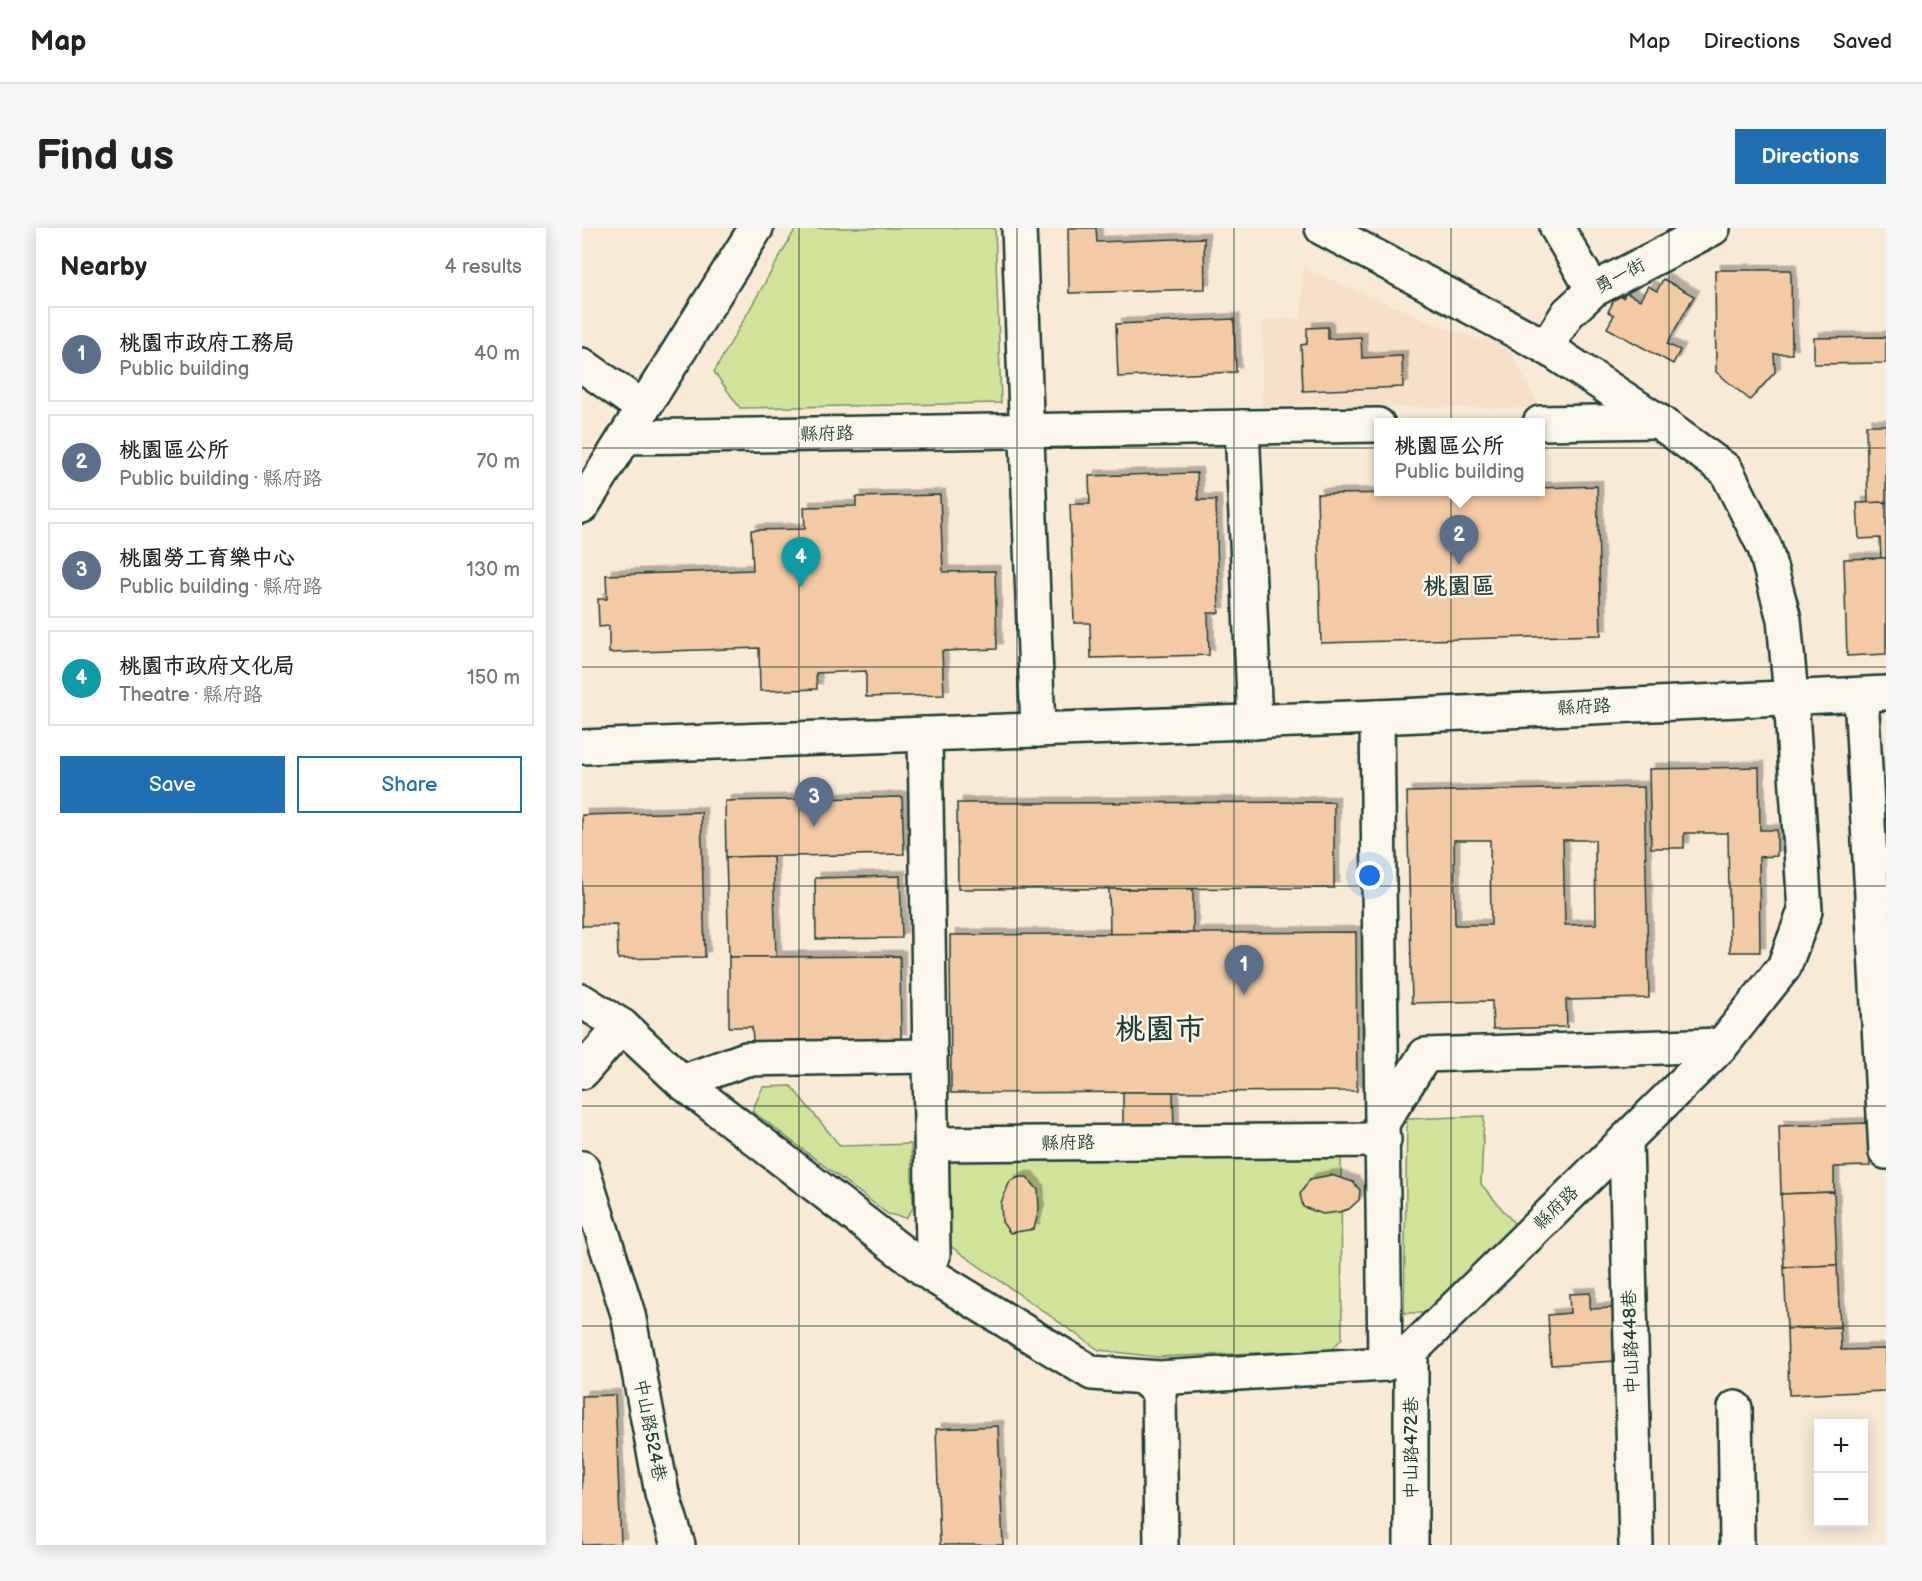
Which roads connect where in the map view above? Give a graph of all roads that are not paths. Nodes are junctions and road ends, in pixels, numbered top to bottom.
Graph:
1 (756, 228) edge
2 (1019, 228) edge
3 (1322, 228) edge
4 (1557, 228) edge
5 (1713, 228) edge
6 (1593, 290) junction
7 (1546, 347) junction
8 (582, 365) edge
9 (644, 408) junction
10 (1659, 421) junction
11 (1545, 423) edge
12 (1374, 425) edge
13 (1242, 427) junction
14 (1028, 431) junction
15 (626, 437) junction
16 (582, 506) edge
17 (1873, 694) edge
18 (1791, 698) junction
19 (1377, 717) junction
20 (1255, 722) junction
21 (1038, 730) junction
22 (925, 734) junction
23 (582, 747) edge
24 (1882, 995) edge
25 (582, 1001) edge
26 (622, 1026) junction
27 (1722, 1045) junction
28 (930, 1056) junction
29 (582, 1072) edge
30 (682, 1082) junction
31 (1384, 1130) junction
32 (1626, 1140) junction
33 (932, 1144) junction
34 (1886, 1152) edge
35 (582, 1168) edge
36 (925, 1270) junction
37 (1398, 1357) junction
38 (1159, 1382) junction
39 (1735, 1408) dead end
40 (678, 1545) edge
41 (1161, 1545) edge
42 (1412, 1545) edge
43 (1636, 1545) edge
44 (1737, 1545) edge

1 - 9 street
2 - 14 street
3 - 7 street, 縣府路
4 - 6 street
5 - 6 street, 勇一街
6 - 7 street, 勇一街
7 - 10 street, 縣府路
8 - 9 street
9 - 15 street
10 - 11 street
10 - 18 street, 縣府路
12 - 13 street, 縣府路
13 - 14 street, 縣府路
13 - 20 street
14 - 15 street, 縣府路
14 - 21 street
15 - 16 street
17 - 18 street, 縣府路
17 - 24 street
18 - 19 street, 縣府路
18 - 27 street, 縣府路
19 - 20 street, 縣府路
19 - 31 street
20 - 21 street, 縣府路
21 - 22 street, 縣府路
22 - 23 street, 縣府路
22 - 28 street
24 - 34 street
25 - 26 street
26 - 29 street
26 - 30 street
27 - 31 street
27 - 32 street, 縣府路
28 - 30 street
28 - 33 street
30 - 36 street
31 - 33 street, 縣府路
31 - 37 street
32 - 37 street, 縣府路
32 - 43 street, 中山路448巷
33 - 36 street
35 - 40 street, 中山路524巷
36 - 38 street
37 - 38 street
37 - 42 street, 中山路472巷
38 - 41 street
39 - 44 street

